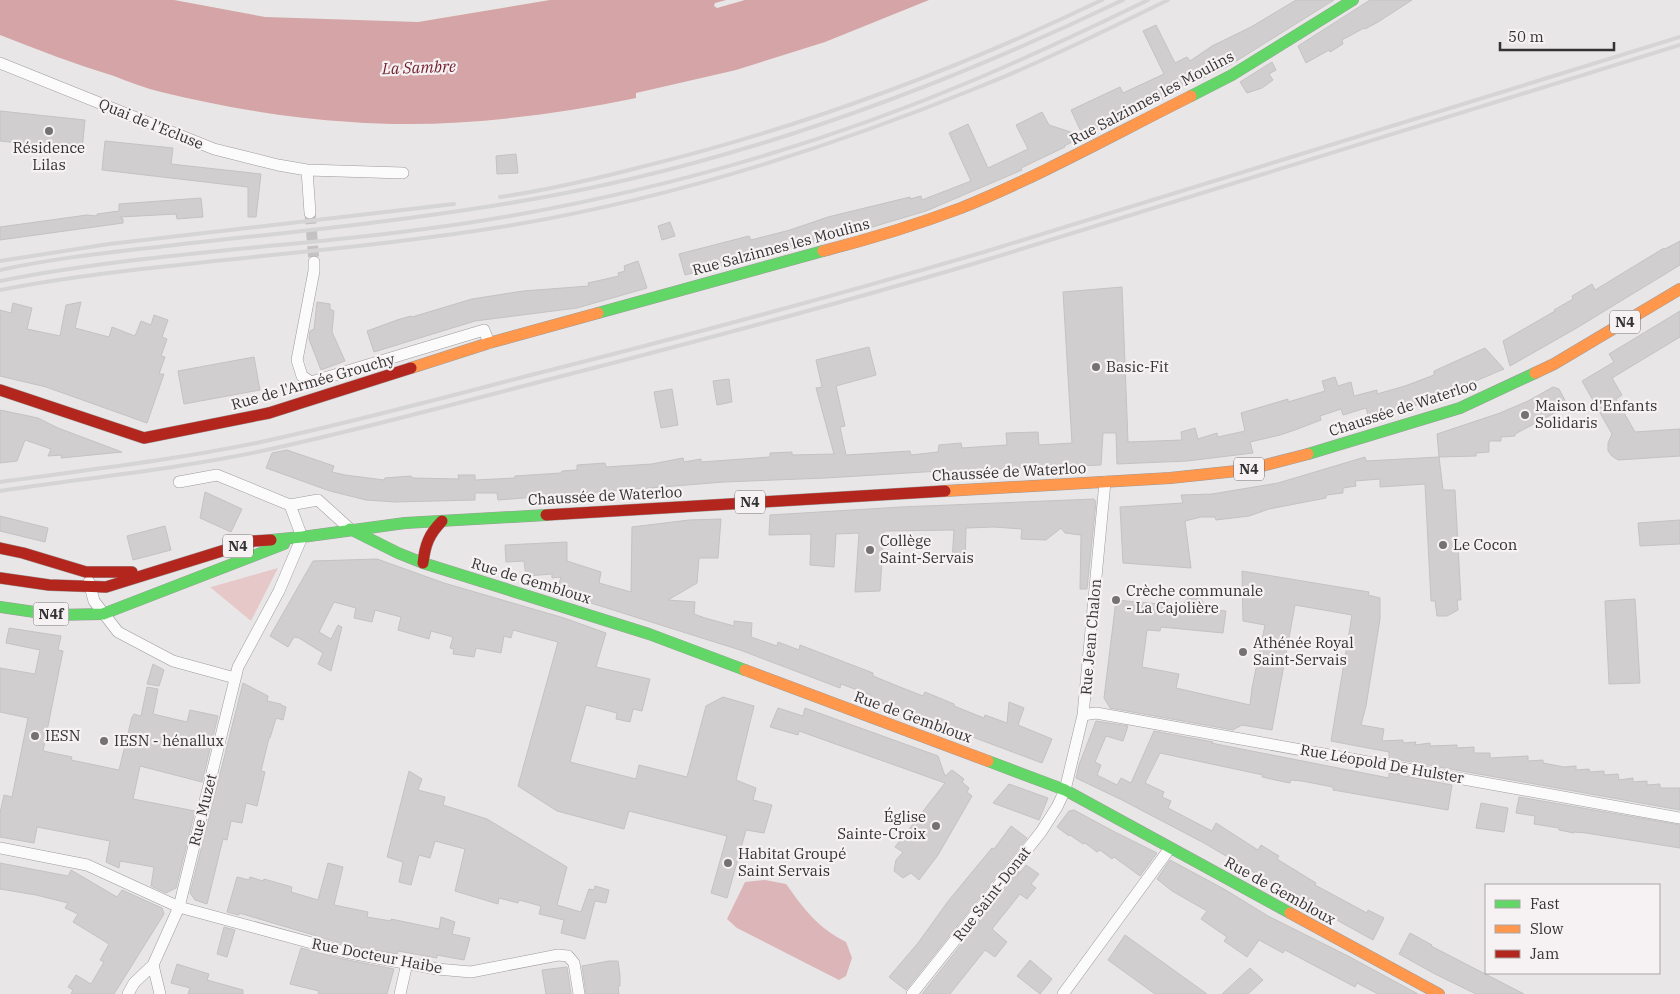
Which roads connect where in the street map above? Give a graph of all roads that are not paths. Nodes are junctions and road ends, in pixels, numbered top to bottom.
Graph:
1 (1353, 0) edge
2 (0, 63) edge
3 (307, 170) junction
4 (403, 173) dead end
5 (310, 213) tunnel mouth
6 (314, 262) tunnel mouth
7 (1680, 289) edge
8 (489, 343) junction
9 (0, 390) edge
10 (179, 482) dead end
11 (1105, 482) junction
12 (290, 505) junction
13 (442, 521) junction
14 (350, 529) junction
15 (302, 537) junction
16 (0, 548) edge
17 (423, 563) junction
18 (86, 572) junction
19 (158, 572) junction
20 (0, 578) edge
21 (90, 586) junction
22 (0, 608) edge
23 (103, 614) junction
24 (237, 672) junction
25 (1083, 715) junction
26 (1065, 790) junction
27 (1680, 818) edge
28 (0, 848) edge
29 (1170, 848) junction
30 (179, 908) junction
31 (407, 963) junction
32 (153, 965) junction
33 (128, 994) edge
34 (160, 994) edge
35 (400, 994) edge
36 (579, 994) edge
37 (912, 994) edge
38 (1063, 994) edge
39 (1439, 994) edge

1 - 8 main road, Rue Salzinnes les Moulins
2 - 3 street, Quai de l'Ecluse
3 - 4 street, Quai de l'Ecluse
3 - 5 street
6 - 8 street
7 - 11 main road, Chaussée de Waterloo / N4
8 - 9 main road, Rue de l'Armée Grouchy
10 - 12 street
11 - 13 main road, Chaussée de Waterloo / N4
11 - 25 street, Rue Jean Chalon
12 - 14 street
12 - 15 street
13 - 14 main road, Chaussée de Waterloo / N4
13 - 17 main road
14 - 15 main road, Chaussée de Waterloo / N4
14 - 17 main road, Rue de Gembloux
15 - 19 main road, N4
15 - 23 main road, N4f
15 - 24 street, Rue Muzet
16 - 18 main road, N4
17 - 26 main road, Rue de Gembloux
18 - 19 main road, N4
18 - 21 street
19 - 21 main road, N4f
20 - 21 main road, N4f
21 - 23 street
22 - 23 main road, N4f
23 - 24 street
24 - 30 street, Rue Muzet
25 - 26 street, Rue Jean Chalon
25 - 27 street, Rue Léopold De Hulster
26 - 29 main road, Rue de Gembloux
26 - 37 street, Rue Saint-Donat
28 - 30 street, Rue Docteur Haibe
29 - 38 street
29 - 39 main road, Rue de Gembloux
30 - 31 street, Rue Docteur Haibe
30 - 32 street, Rue Muzet
31 - 35 street
31 - 36 street, Rue Docteur Haibe
32 - 33 street, Rue Muzet
32 - 34 street

